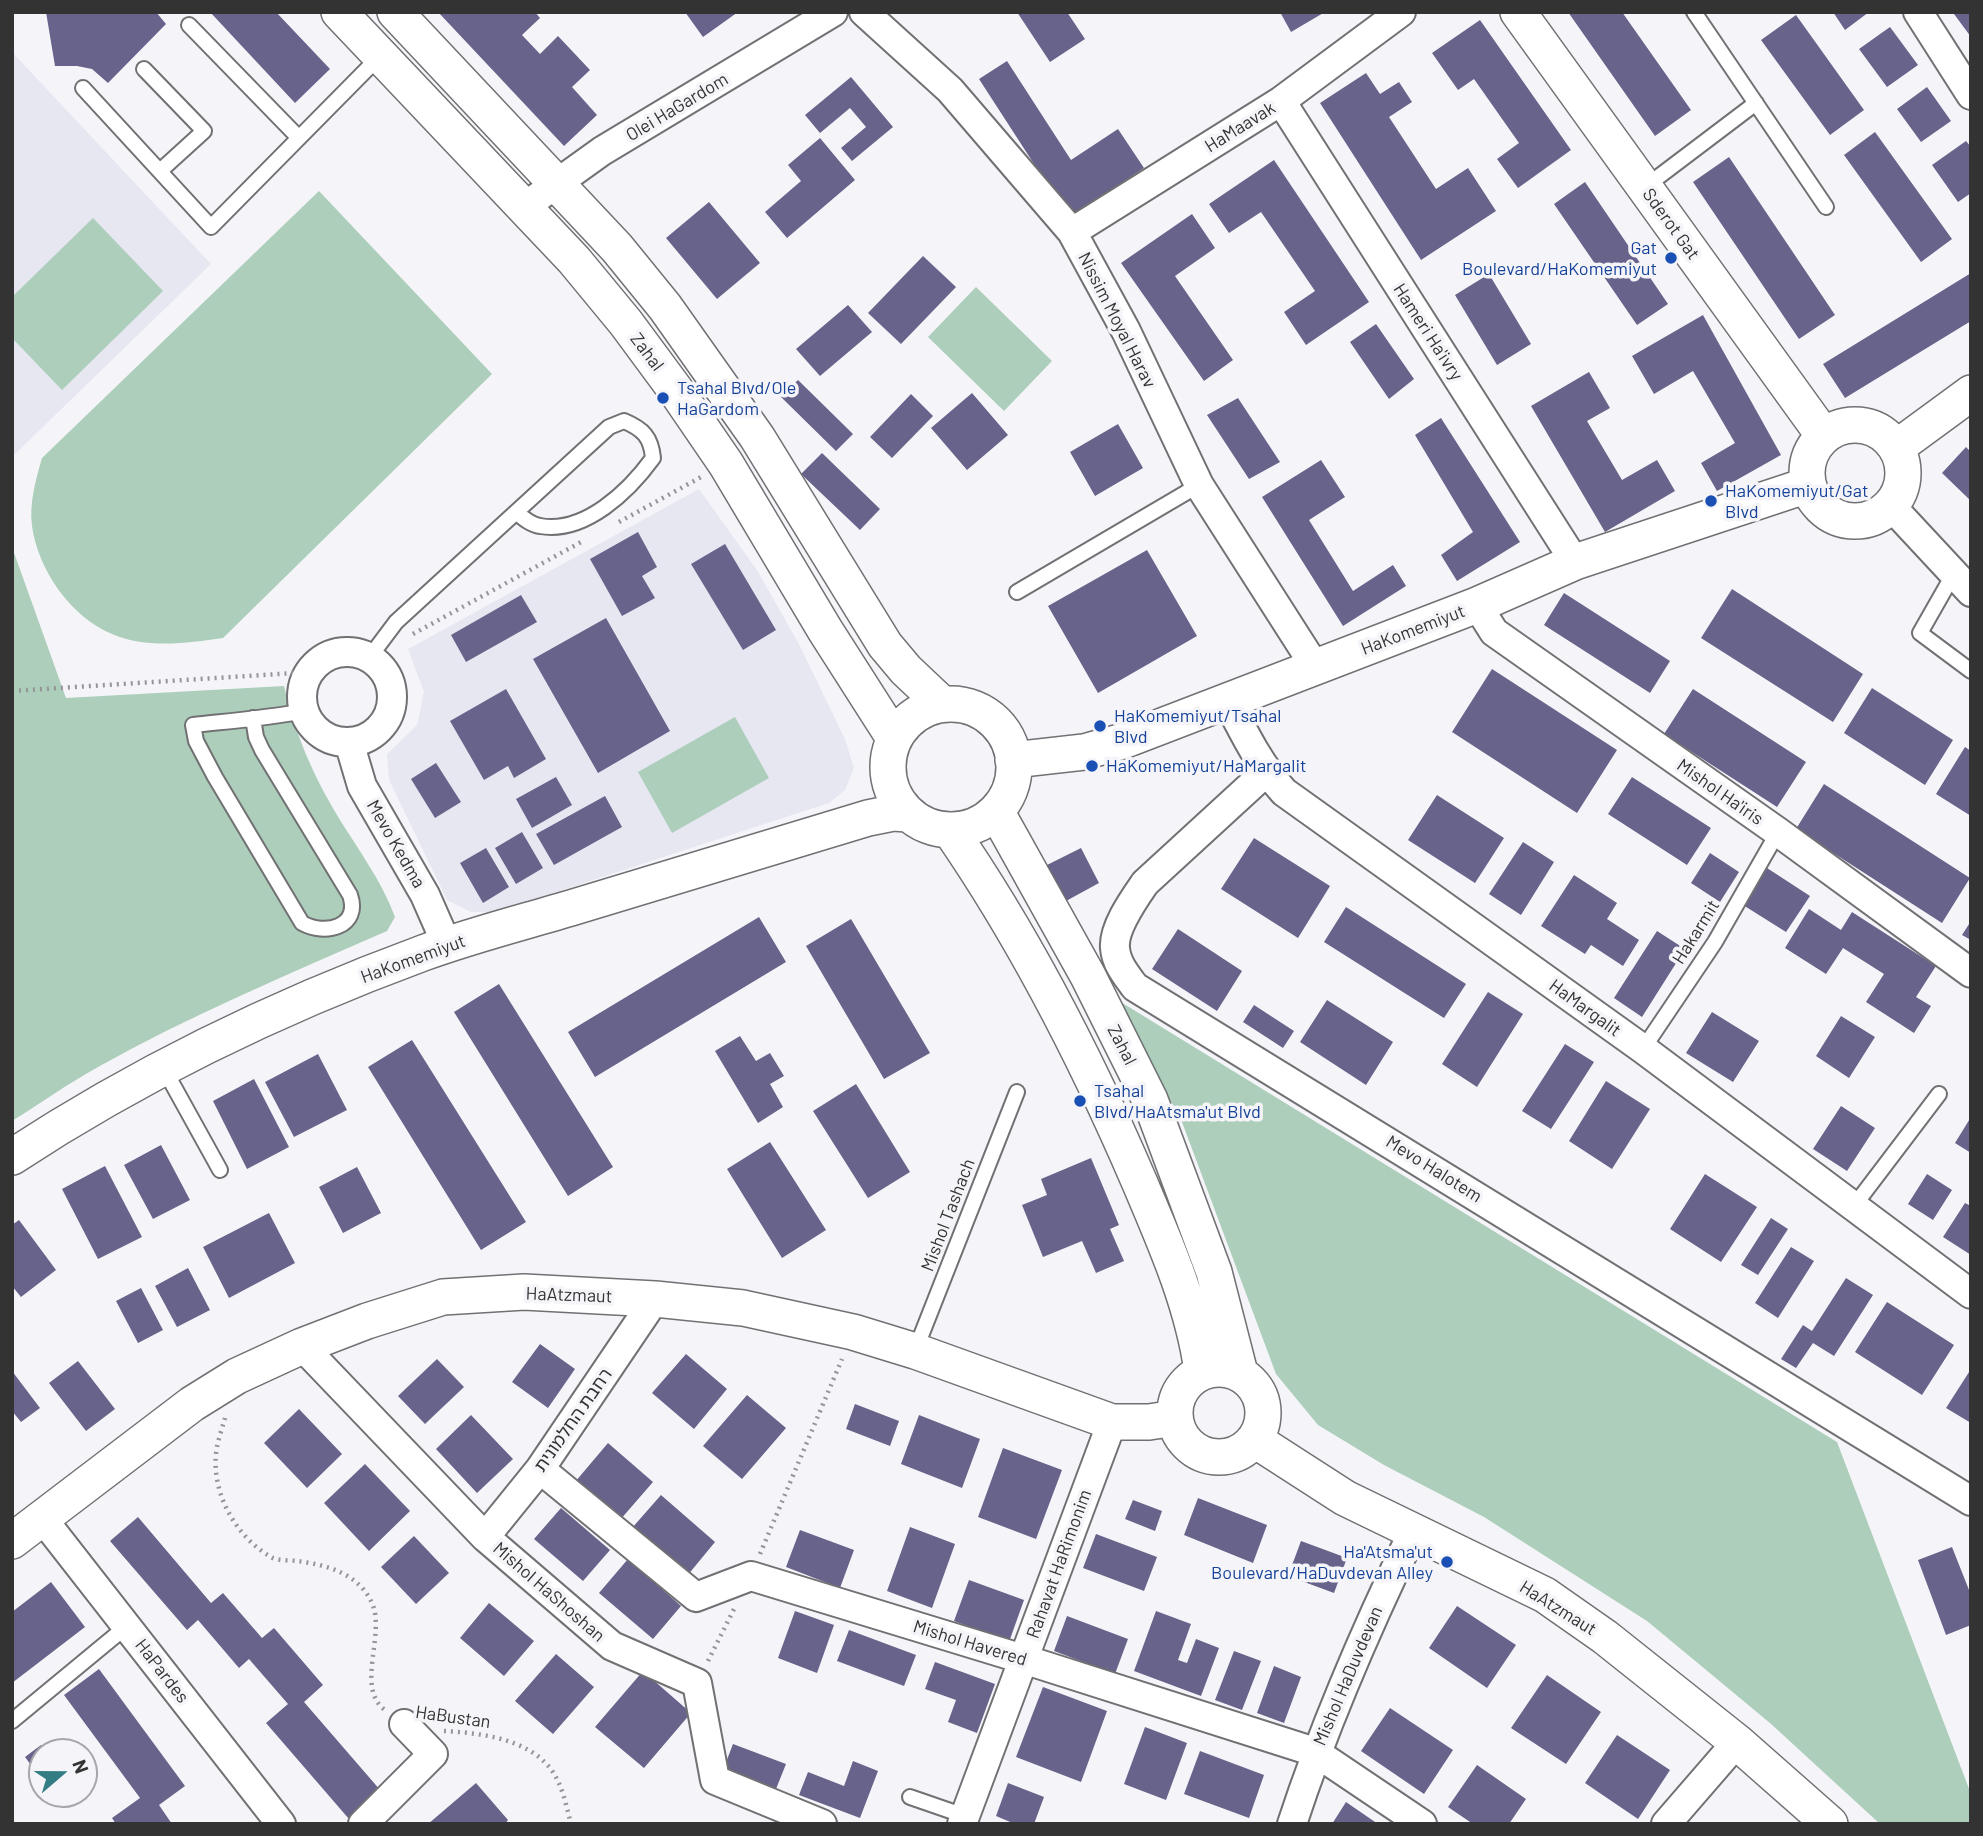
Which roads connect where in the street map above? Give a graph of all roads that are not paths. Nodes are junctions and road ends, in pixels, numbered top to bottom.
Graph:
1 (339, 12) edge
2 (395, 12) edge
3 (833, 12) edge
4 (864, 12) edge
5 (1401, 12) edge
6 (1518, 12) edge
7 (1694, 12) edge
8 (1919, 12) edge
9 (189, 25) dead end
10 (380, 56) junction
11 (144, 69) dead end
12 (83, 88) dead end
13 (1971, 95) edge
14 (1281, 101) junction
15 (1756, 103) junction
16 (299, 138) junction
17 (160, 171) junction
18 (556, 182) junction
19 (1645, 187) junction
20 (524, 207) junction
21 (1826, 207) dead end
22 (1072, 232) junction
23 (1971, 393) edge
24 (1824, 436) junction
25 (1896, 448) junction
26 (1199, 485) junction
27 (1808, 485) junction
28 (1890, 505) junction
29 (516, 512) junction
30 (1575, 562) junction
31 (1962, 584) edge
32 (1017, 592) dead end
33 (1477, 605) junction
34 (369, 658) junction
35 (1315, 668) junction
36 (1971, 671) edge
37 (1227, 700) junction
38 (942, 704) junction
39 (305, 711) junction
40 (253, 718) junction
41 (349, 742) junction
42 (891, 753) junction
43 (1013, 761) junction
44 (1266, 772) junction
45 (996, 811) junction
46 (908, 814) junction
47 (841, 826) junction
48 (950, 830) junction
49 (1778, 832) junction
50 (447, 945) junction
51 (1971, 974) edge
52 (1643, 1049) junction
53 (163, 1067) junction
54 (1017, 1092) dead end
55 (1939, 1094) dead end
56 (12, 1157) edge
57 (220, 1170) dead end
58 (1854, 1206) junction
59 (1971, 1294) edge
60 (655, 1299) junction
61 (302, 1346) junction
62 (915, 1351) junction
63 (1202, 1371) junction
64 (1240, 1373) junction
65 (1175, 1418) junction
66 (1112, 1422) junction
67 (1255, 1440) junction
68 (540, 1469) junction
69 (1971, 1501) edge
70 (43, 1518) junction
71 (1413, 1532) junction
72 (485, 1537) junction
73 (12, 1541) edge
74 (127, 1626) junction
75 (1023, 1659) junction
76 (12, 1721) edge
77 (404, 1724) road end
78 (1737, 1742) junction
79 (1315, 1752) junction
80 (910, 1797) dead end
81 (963, 1820) edge
82 (281, 1824) edge
83 (363, 1824) edge
84 (822, 1824) edge
85 (1292, 1824) edge
86 (1422, 1824) edge
87 (1666, 1824) edge
88 (1830, 1824) edge

1 - 10 street, Zahal
2 - 18 street
3 - 18 street, Olei HaGardom
4 - 22 street, Nissim Moyal Harav
5 - 14 street, HaMaavak
6 - 19 street, Sderot Gat
7 - 15 lane
8 - 13 street
9 - 16 lane
10 - 16 lane
10 - 20 street, Zahal
11 - 17 lane
12 - 17 lane
14 - 22 street, HaMaavak
14 - 30 street, Hameri Ha'ivry
15 - 19 lane
15 - 21 lane
16 - 17 lane
18 - 20 street, Olei HaGardom
18 - 38 street
19 - 24 street, Sderot Gat
20 - 42 street, Zahal
22 - 26 street, Nissim Moyal Harav
23 - 25 street
24 - 25 street
24 - 27 street
25 - 28 street
26 - 32 lane
26 - 35 street, Nissim Moyal Harav
27 - 28 street
27 - 30 street, HaKomemiyut
28 - 31 street
29 - 29 lane
29 - 34 lane
30 - 33 street, HaKomemiyut
31 - 36 lane
33 - 35 street, HaKomemiyut
33 - 49 street, Mishol Ha'iris
34 - 39 street
34 - 41 street
35 - 37 street, HaKomemiyut
37 - 43 street, HaKomemiyut
37 - 44 street, HaMargalit
38 - 42 street
38 - 43 street
39 - 40 lane
39 - 41 street
40 - 40 lane
41 - 50 street, Mevo Kedma
42 - 46 street
42 - 47 street, HaKomemiyut
43 - 45 street
44 - 52 street, HaMargalit
44 - 69 street, Mevo Halotem
45 - 48 street
45 - 64 street, Zahal
46 - 47 street, HaKomemiyut
46 - 48 street
47 - 50 street, HaKomemiyut
48 - 63 street
49 - 51 street, Mishol Ha'iris
49 - 52 lane, Hakarmit
50 - 53 street, HaKomemiyut
52 - 58 street, HaMargalit
53 - 56 street, HaKomemiyut
53 - 57 lane
54 - 62 lane, Mishol Tashach
55 - 58 lane
58 - 59 street, HaMargalit
60 - 61 street, HaAtzmaut
60 - 62 street, HaAtzmaut
60 - 68 street, רחבת החלמונית
61 - 70 street, HaAtzmaut
61 - 72 street, Mishol HaShoshan
62 - 66 street, HaAtzmaut
63 - 64 street
63 - 65 street
64 - 67 street
65 - 66 street, HaAtzmaut
65 - 67 street
66 - 75 street, Rahavat HaRimonim
67 - 71 street, HaAtzmaut
68 - 72 street, רחבת החלמונית
68 - 75 street, Mishol Havered
70 - 73 street, HaAtzmaut
70 - 74 street, HaPardes
71 - 78 street, HaAtzmaut
71 - 79 street, Mishol HaDuvdevan
72 - 84 street, Mishol HaShoshan
74 - 76 lane
74 - 82 street, HaPardes
75 - 79 street, Mishol Havered
75 - 81 street, Rahavat HaRimonim
77 - 83 street
78 - 87 street
78 - 88 street, HaAtzmaut
79 - 85 street, Mishol HaDuvdevan
79 - 86 street, Mishol Havered
80 - 81 lane

